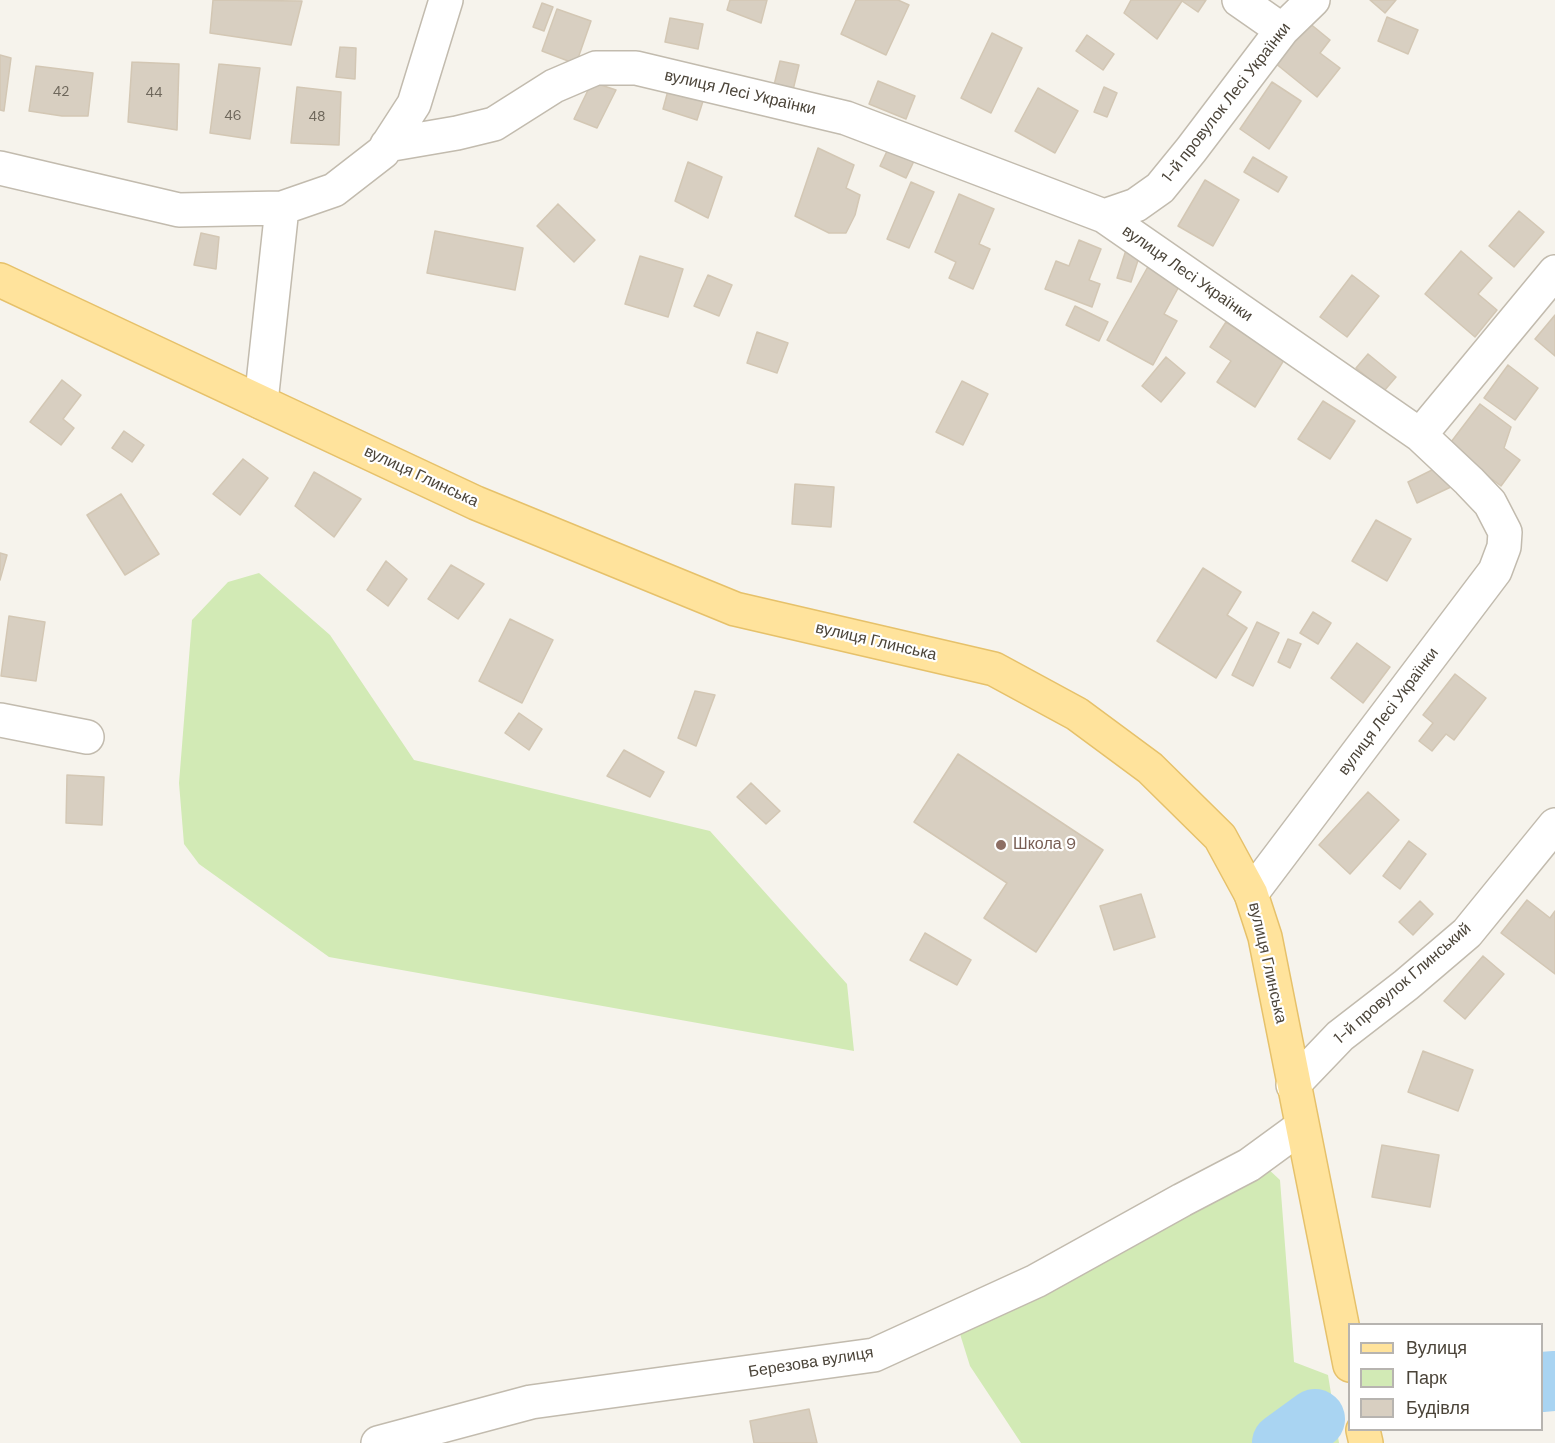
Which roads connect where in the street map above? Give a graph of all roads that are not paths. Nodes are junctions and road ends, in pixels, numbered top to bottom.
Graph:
1 (446, 0) edge
2 (1239, 0) edge
3 (1313, 0) edge
4 (1282, 30) junction
5 (387, 145) junction
6 (0, 168) edge
7 (282, 208) junction
8 (1104, 216) junction
9 (1555, 272) edge
10 (0, 280) edge
11 (261, 402) junction
12 (1420, 435) junction
13 (0, 720) edge
14 (87, 737) dead end
15 (1555, 825) edge
16 (1251, 894) junction
17 (1293, 1085) junction
18 (1301, 1127) junction
19 (1348, 1355) edge
20 (378, 1443) edge

1 - 5 street
2 - 4 street
3 - 4 street, 1-й провулок Лесі Українки
4 - 8 street, 1-й провулок Лесі Українки
5 - 7 street
5 - 8 street, вулиця Лесі Українки
6 - 7 street
7 - 11 street
8 - 12 street, вулиця Лесі Українки
9 - 12 street
10 - 11 main road, вулиця Глинська
11 - 16 main road, вулиця Глинська
12 - 16 street, вулиця Лесі Українки
13 - 14 street
15 - 17 street, 1-й провулок Глинський
16 - 17 main road, вулиця Глинська
17 - 18 main road, вулиця Глинська
18 - 19 main road, вулиця Глинська
18 - 20 street, Березова вулиця

